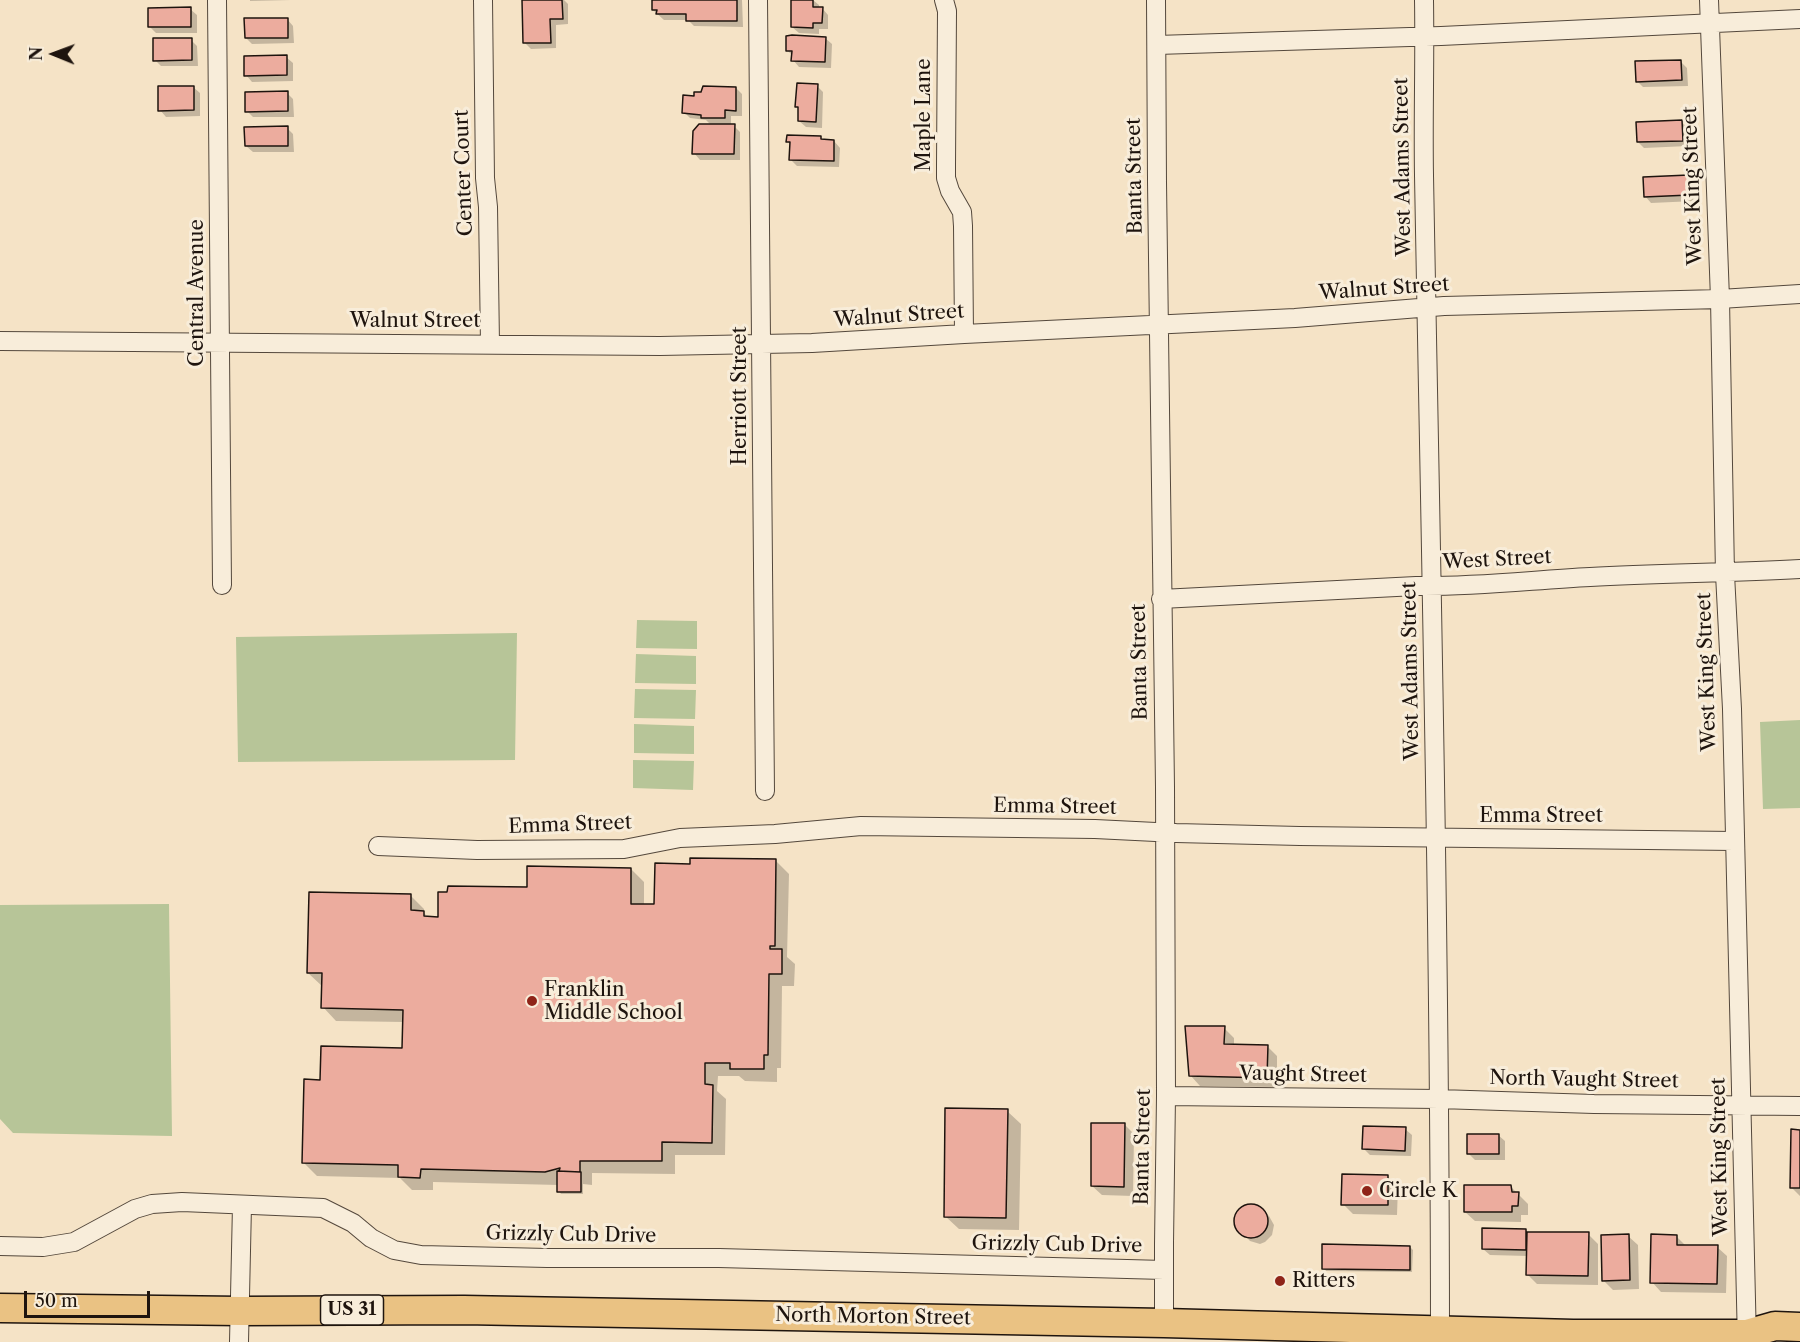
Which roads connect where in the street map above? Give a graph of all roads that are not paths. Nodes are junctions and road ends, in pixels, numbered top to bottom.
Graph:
1 (217, 0) edge
2 (483, 0) edge
3 (758, 0) edge
4 (944, 0) edge
5 (1156, 0) edge
6 (1424, 0) edge
7 (1709, 0) edge
8 (1800, 19) edge
9 (1709, 22) junction
10 (1424, 36) junction
11 (1157, 45) junction
12 (1800, 294) edge
13 (1720, 299) junction
14 (1427, 307) junction
15 (1159, 325) junction
16 (964, 334) junction
17 (0, 341) edge
18 (220, 343) junction
19 (490, 344) junction
20 (761, 345) junction
21 (1800, 569) edge
22 (1725, 573) junction
23 (222, 585) dead end
24 (1432, 586) junction
25 (1161, 599) junction
26 (765, 791) dead end
27 (1165, 833) junction
28 (1435, 838) junction
29 (1734, 841) junction
30 (378, 846) dead end
31 (1166, 1096) junction
32 (1439, 1099) junction
33 (1742, 1106) junction
34 (1800, 1106) edge
35 (242, 1205) junction
36 (0, 1246) edge
37 (1164, 1270) junction
38 (0, 1308) edge
39 (240, 1311) junction
40 (1164, 1323) junction
41 (1800, 1327) edge
42 (1440, 1336) edge
43 (1750, 1339) edge
44 (239, 1342) edge

1 - 18 street, Central Avenue
2 - 19 street, Center Court
3 - 20 street, Herriott Street
4 - 16 street, Maple Lane
5 - 11 street, Banta Street
6 - 10 street, West Adams Street
7 - 9 street, West King Street
8 - 9 street
9 - 10 street
9 - 13 street, West King Street
10 - 11 street
10 - 14 street, West Adams Street
11 - 15 street, Banta Street
12 - 13 street, Walnut Street
13 - 14 street, Walnut Street
13 - 22 street, West King Street
14 - 15 street, Walnut Street
14 - 24 street, West Adams Street
15 - 16 street, Walnut Street
15 - 25 street, Banta Street
16 - 20 street, Walnut Street
17 - 18 street, Walnut Street
18 - 19 street, Walnut Street
18 - 23 street, Central Avenue
19 - 20 street, Walnut Street
20 - 26 street, Herriott Street
21 - 22 street, West Street
22 - 24 street, West Street
22 - 29 street, West King Street
24 - 25 street, West Street
24 - 28 street, West Adams Street
25 - 27 street, Banta Street
27 - 28 street, Emma Street
27 - 30 street, Emma Street
27 - 31 street, Banta Street
28 - 29 street, Emma Street
28 - 32 street, West Adams Street
29 - 33 street, West King Street
31 - 32 street, Vaught Street
31 - 37 street, Banta Street
32 - 33 street, North Vaught Street
32 - 42 street, West Adams Street
33 - 34 street, North Vaught Street
33 - 43 street, West King Street
35 - 36 street, Grizzly Cub Drive
35 - 37 street, Grizzly Cub Drive
35 - 39 street
37 - 40 street, Banta Street
38 - 39 main road, North Morton Street / US 31
39 - 40 main road, North Morton Street / US 31
39 - 44 street
40 - 42 main road, North Morton Street / US 31
41 - 43 main road, North Morton Street / US 31
42 - 43 main road, North Morton Street / US 31

